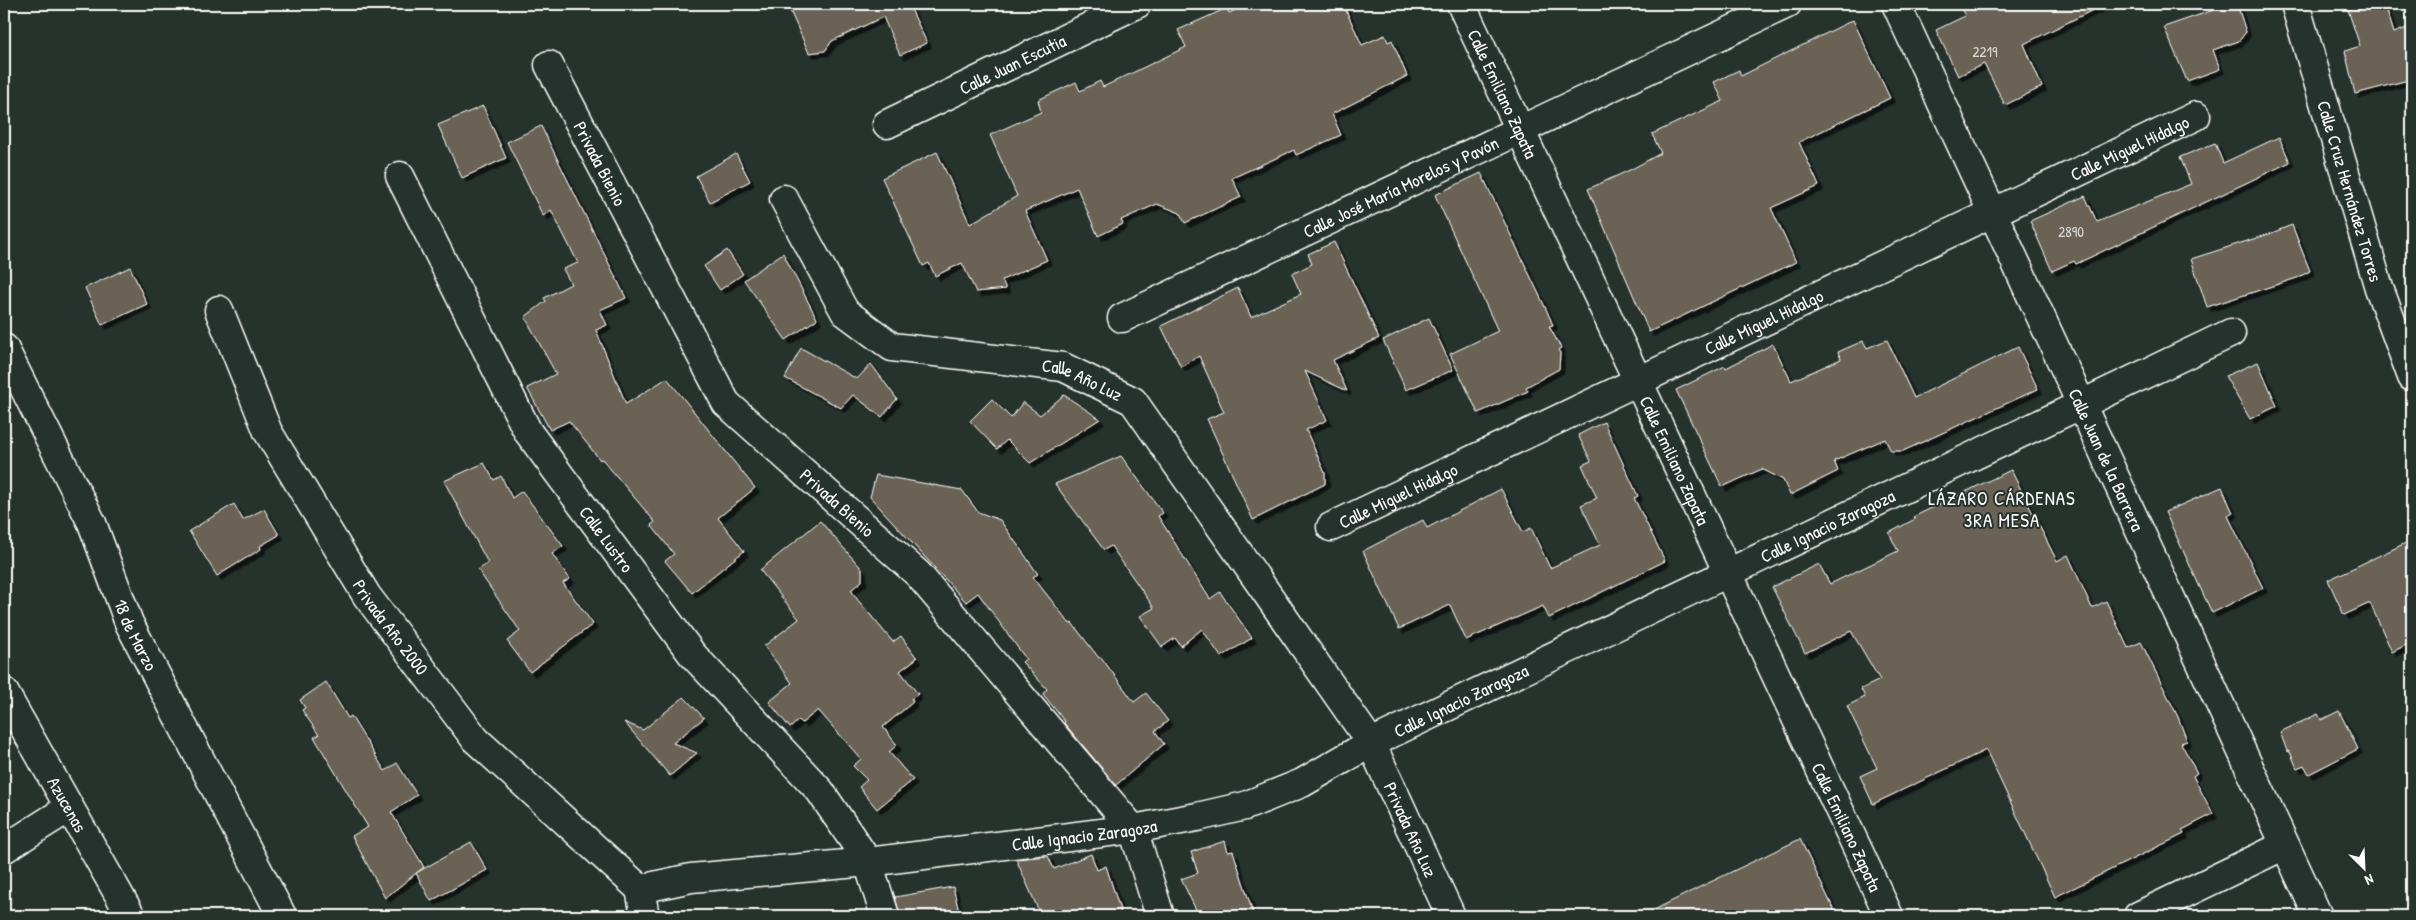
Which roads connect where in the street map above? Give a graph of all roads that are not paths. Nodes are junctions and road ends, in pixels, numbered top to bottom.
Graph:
1 (1137, 4) edge
2 (1460, 4) edge
3 (1787, 4) edge
4 (1896, 4) edge
5 (2295, 4) edge
6 (549, 65) dead end
7 (2196, 116) dead end
8 (887, 124) dead end
9 (1520, 131) junction
10 (400, 176) dead end
11 (784, 199) dead end
12 (1992, 213) junction
13 (219, 310) dead end
14 (1122, 318) dead end
15 (2231, 333) dead end
16 (4, 348) edge
17 (2412, 377) edge
18 (1637, 381) junction
19 (2081, 404) junction
20 (1330, 527) dead end
21 (1728, 573) junction
22 (4, 692) edge
23 (1371, 743) junction
24 (68, 808) junction
25 (1133, 829) junction
26 (2285, 845) junction
27 (4, 849) edge
28 (868, 862) junction
29 (640, 889) junction
30 (130, 916) edge
31 (282, 916) edge
32 (645, 916) edge
33 (885, 916) edge
34 (1160, 916) edge
35 (1451, 916) edge
36 (1889, 916) edge
37 (2138, 916) edge
38 (2318, 916) edge

1 - 8 street, Calle Juan Escutia
2 - 9 street, Calle Emiliano Zapata
3 - 9 street, Calle José María Morelos y Pavón
4 - 12 street, Calle Juan de la Barrera
5 - 17 street, Calle Cruz Hernández Torres
6 - 25 street, Privada Bienio
7 - 12 street, Calle Miguel Hidalgo
9 - 14 street, Calle José María Morelos y Pavón
9 - 18 street, Calle Emiliano Zapata
10 - 28 street, Calle Lustro
11 - 23 street, Calle Año Luz
12 - 18 street, Calle Miguel Hidalgo
12 - 19 street, Calle Juan de la Barrera
13 - 29 street, Privada Año 2000
15 - 19 street, Calle Ignacio Zaragoza
16 - 31 street, 18 de Marzo
18 - 20 street, Calle Miguel Hidalgo
18 - 21 street, Calle Emiliano Zapata
19 - 21 street, Calle Ignacio Zaragoza
19 - 26 street, Calle Juan de la Barrera
21 - 23 street, Calle Ignacio Zaragoza
21 - 36 street, Calle Emiliano Zapata
22 - 24 street, Azucenas
23 - 25 street, Calle Ignacio Zaragoza
23 - 35 street, Privada Año Luz
24 - 27 street
24 - 30 street, Azucenas
25 - 28 street, Calle Ignacio Zaragoza
25 - 34 street, Privada Bienio
26 - 37 street
26 - 38 street, Calle Juan de la Barrera
28 - 29 street, Calle Ignacio Zaragoza
28 - 33 street, Calle Lustro
29 - 32 street

